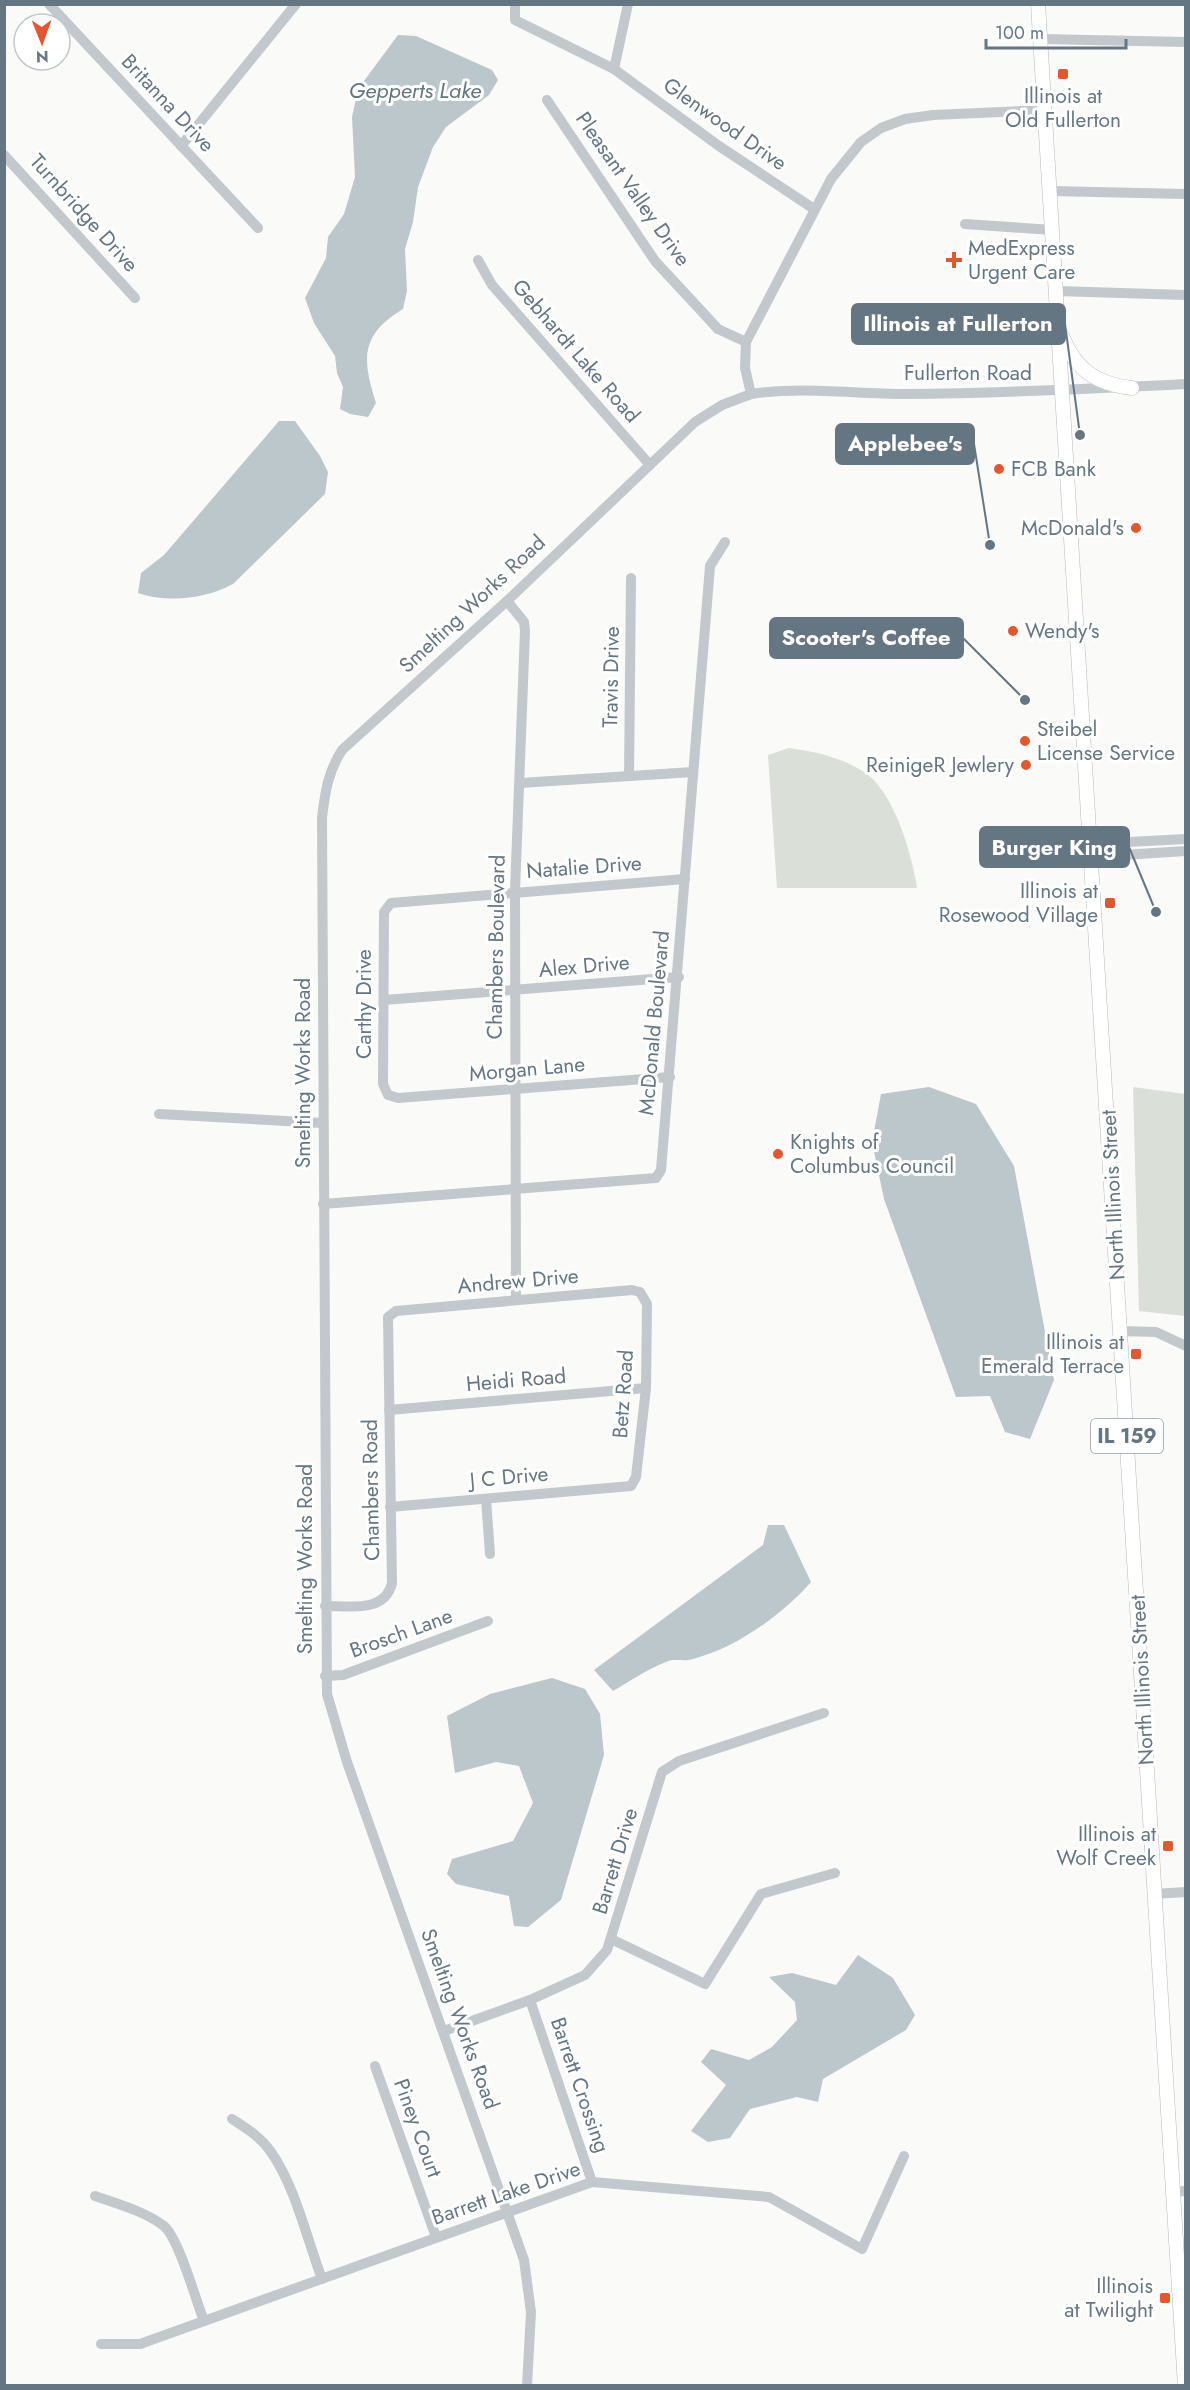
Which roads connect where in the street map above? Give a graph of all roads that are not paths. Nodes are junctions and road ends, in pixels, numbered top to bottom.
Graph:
1 (48, 4) edge
2 (296, 4) edge
3 (515, 4) edge
4 (628, 4) edge
5 (1038, 4) edge
6 (1040, 39) junction
7 (1185, 42) edge
8 (614, 69) junction
9 (547, 100) dead end
10 (1045, 110) junction
11 (181, 146) junction
12 (4, 155) edge
13 (1050, 191) junction
14 (1185, 194) edge
15 (814, 209) junction
16 (965, 224) dead end
17 (258, 228) dead end
18 (1053, 230) junction
19 (478, 260) dead end
20 (1056, 291) junction
21 (1185, 295) edge
22 (135, 298) dead end
23 (1059, 328) junction
24 (746, 342) junction
25 (1185, 384) edge
26 (1132, 388) junction
27 (1063, 392) junction
28 (751, 394) junction
29 (650, 465) junction
30 (725, 542) dead end
31 (631, 578) dead end
32 (507, 601) junction
33 (693, 772) junction
34 (629, 776) junction
35 (520, 783) junction
36 (1185, 839) edge
37 (1091, 850) junction
38 (1185, 851) edge
39 (685, 879) junction
40 (515, 891) junction
41 (384, 912) joint
42 (679, 977) junction
43 (515, 991) junction
44 (384, 1000) junction
45 (670, 1077) junction
46 (515, 1089) junction
47 (388, 1095) joint
48 (159, 1114) dead end
49 (322, 1123) junction
50 (515, 1189) junction
51 (323, 1204) junction
52 (516, 1300) junction
53 (647, 1304) joint
54 (388, 1317) joint
55 (1120, 1330) junction
56 (1185, 1346) edge
57 (645, 1388) junction
58 (389, 1410) junction
59 (631, 1486) joint
60 (486, 1499) junction
61 (390, 1507) junction
62 (490, 1554) dead end
63 (324, 1606) junction
64 (488, 1621) dead end
65 (325, 1676) junction
66 (824, 1713) dead end
67 (836, 1873) dead end
68 (1185, 1892) edge
69 (1154, 1894) junction
70 (611, 1939) junction
71 (531, 2000) junction
72 (444, 2031) junction
73 (375, 2066) dead end
74 (232, 2119) dead end
75 (904, 2156) dead end
76 (592, 2182) junction
77 (1179, 2192) edge
78 (95, 2196) dead end
79 (509, 2213) junction
80 (436, 2237) junction
81 (322, 2279) junction
82 (204, 2321) junction
83 (101, 2344) dead end
84 (526, 2385) edge
85 (1185, 2385) edge

1 - 11 street, Britanna Drive
2 - 11 street
3 - 8 street, Glenwood Drive
4 - 8 street
5 - 6 main road, North Illinois Street / IL 159
6 - 7 street
6 - 10 main road, North Illinois Street / IL 159
8 - 15 street, Glenwood Drive
9 - 24 street, Pleasant Valley Drive
10 - 13 main road, North Illinois Street / IL 159
10 - 15 street
11 - 17 street, Britanna Drive
12 - 22 street, Turnbridge Drive
13 - 14 street
13 - 18 main road, North Illinois Street / IL 159
15 - 24 street
16 - 18 street
18 - 20 main road, North Illinois Street / IL 159
19 - 29 street, Gebhardt Lake Road
20 - 21 street
20 - 23 main road, North Illinois Street / IL 159
23 - 26 main road
23 - 27 main road, North Illinois Street / IL 159
24 - 28 street
25 - 26 street, Fullerton Road
26 - 27 street, Fullerton Road
27 - 28 street, Fullerton Road
27 - 37 main road, North Illinois Street / IL 159
28 - 29 street, Smelting Works Road
29 - 32 street, Smelting Works Road
30 - 33 street, McDonald Boulevard
31 - 34 street, Travis Drive
32 - 35 street, Chambers Boulevard
32 - 49 street, Smelting Works Road
33 - 34 street
33 - 39 street, McDonald Boulevard
34 - 35 street
35 - 40 street, Chambers Boulevard
36 - 37 street
37 - 38 street
37 - 55 main road, North Illinois Street / IL 159
39 - 40 street, Natalie Drive
39 - 42 street, McDonald Boulevard
40 - 41 street, Natalie Drive
40 - 43 street, Chambers Boulevard
41 - 44 street, Carthy Drive
42 - 43 street, Alex Drive
42 - 45 street, McDonald Boulevard
43 - 44 street, Alex Drive
43 - 46 street, Chambers Boulevard
44 - 47 street, Carthy Drive
45 - 46 street, Morgan Lane
45 - 50 street, McDonald Boulevard
46 - 47 street, Morgan Lane
46 - 50 street, Chambers Boulevard
48 - 49 street
49 - 51 street, Smelting Works Road
50 - 51 street, McDonald Boulevard
50 - 52 street, Chambers Boulevard
51 - 63 street, Smelting Works Road
52 - 53 street, Andrew Drive
52 - 54 street, Andrew Drive
53 - 57 street, Betz Road
54 - 58 street, Chambers Road
55 - 56 street
55 - 69 main road, North Illinois Street / IL 159
57 - 58 street, Heidi Road
57 - 59 street, Betz Road
58 - 61 street, Chambers Road
59 - 60 street, J C Drive
60 - 61 street, J C Drive
60 - 62 street
61 - 63 street, Chambers Road
63 - 65 street, Smelting Works Road
64 - 65 street, Brosch Lane
65 - 72 street, Smelting Works Road
66 - 70 street, Barrett Drive
67 - 70 street
68 - 69 street
69 - 77 main road, North Illinois Street / IL 159
70 - 71 street, Barrett Drive
71 - 72 street, Barrett Drive
71 - 76 street, Barrett Crossing
72 - 79 street, Smelting Works Road
73 - 80 street, Piney Court
74 - 81 street
75 - 76 street, Barrett Lake Drive
76 - 79 street, Barrett Lake Drive
77 - 85 main road, North Illinois Street / IL 159
78 - 82 street
79 - 80 street, Barrett Lake Drive
79 - 84 street, Smelting Works Road
80 - 81 street, Barrett Lake Drive
81 - 82 street, Barrett Lake Drive
82 - 83 street, Barrett Lake Drive

